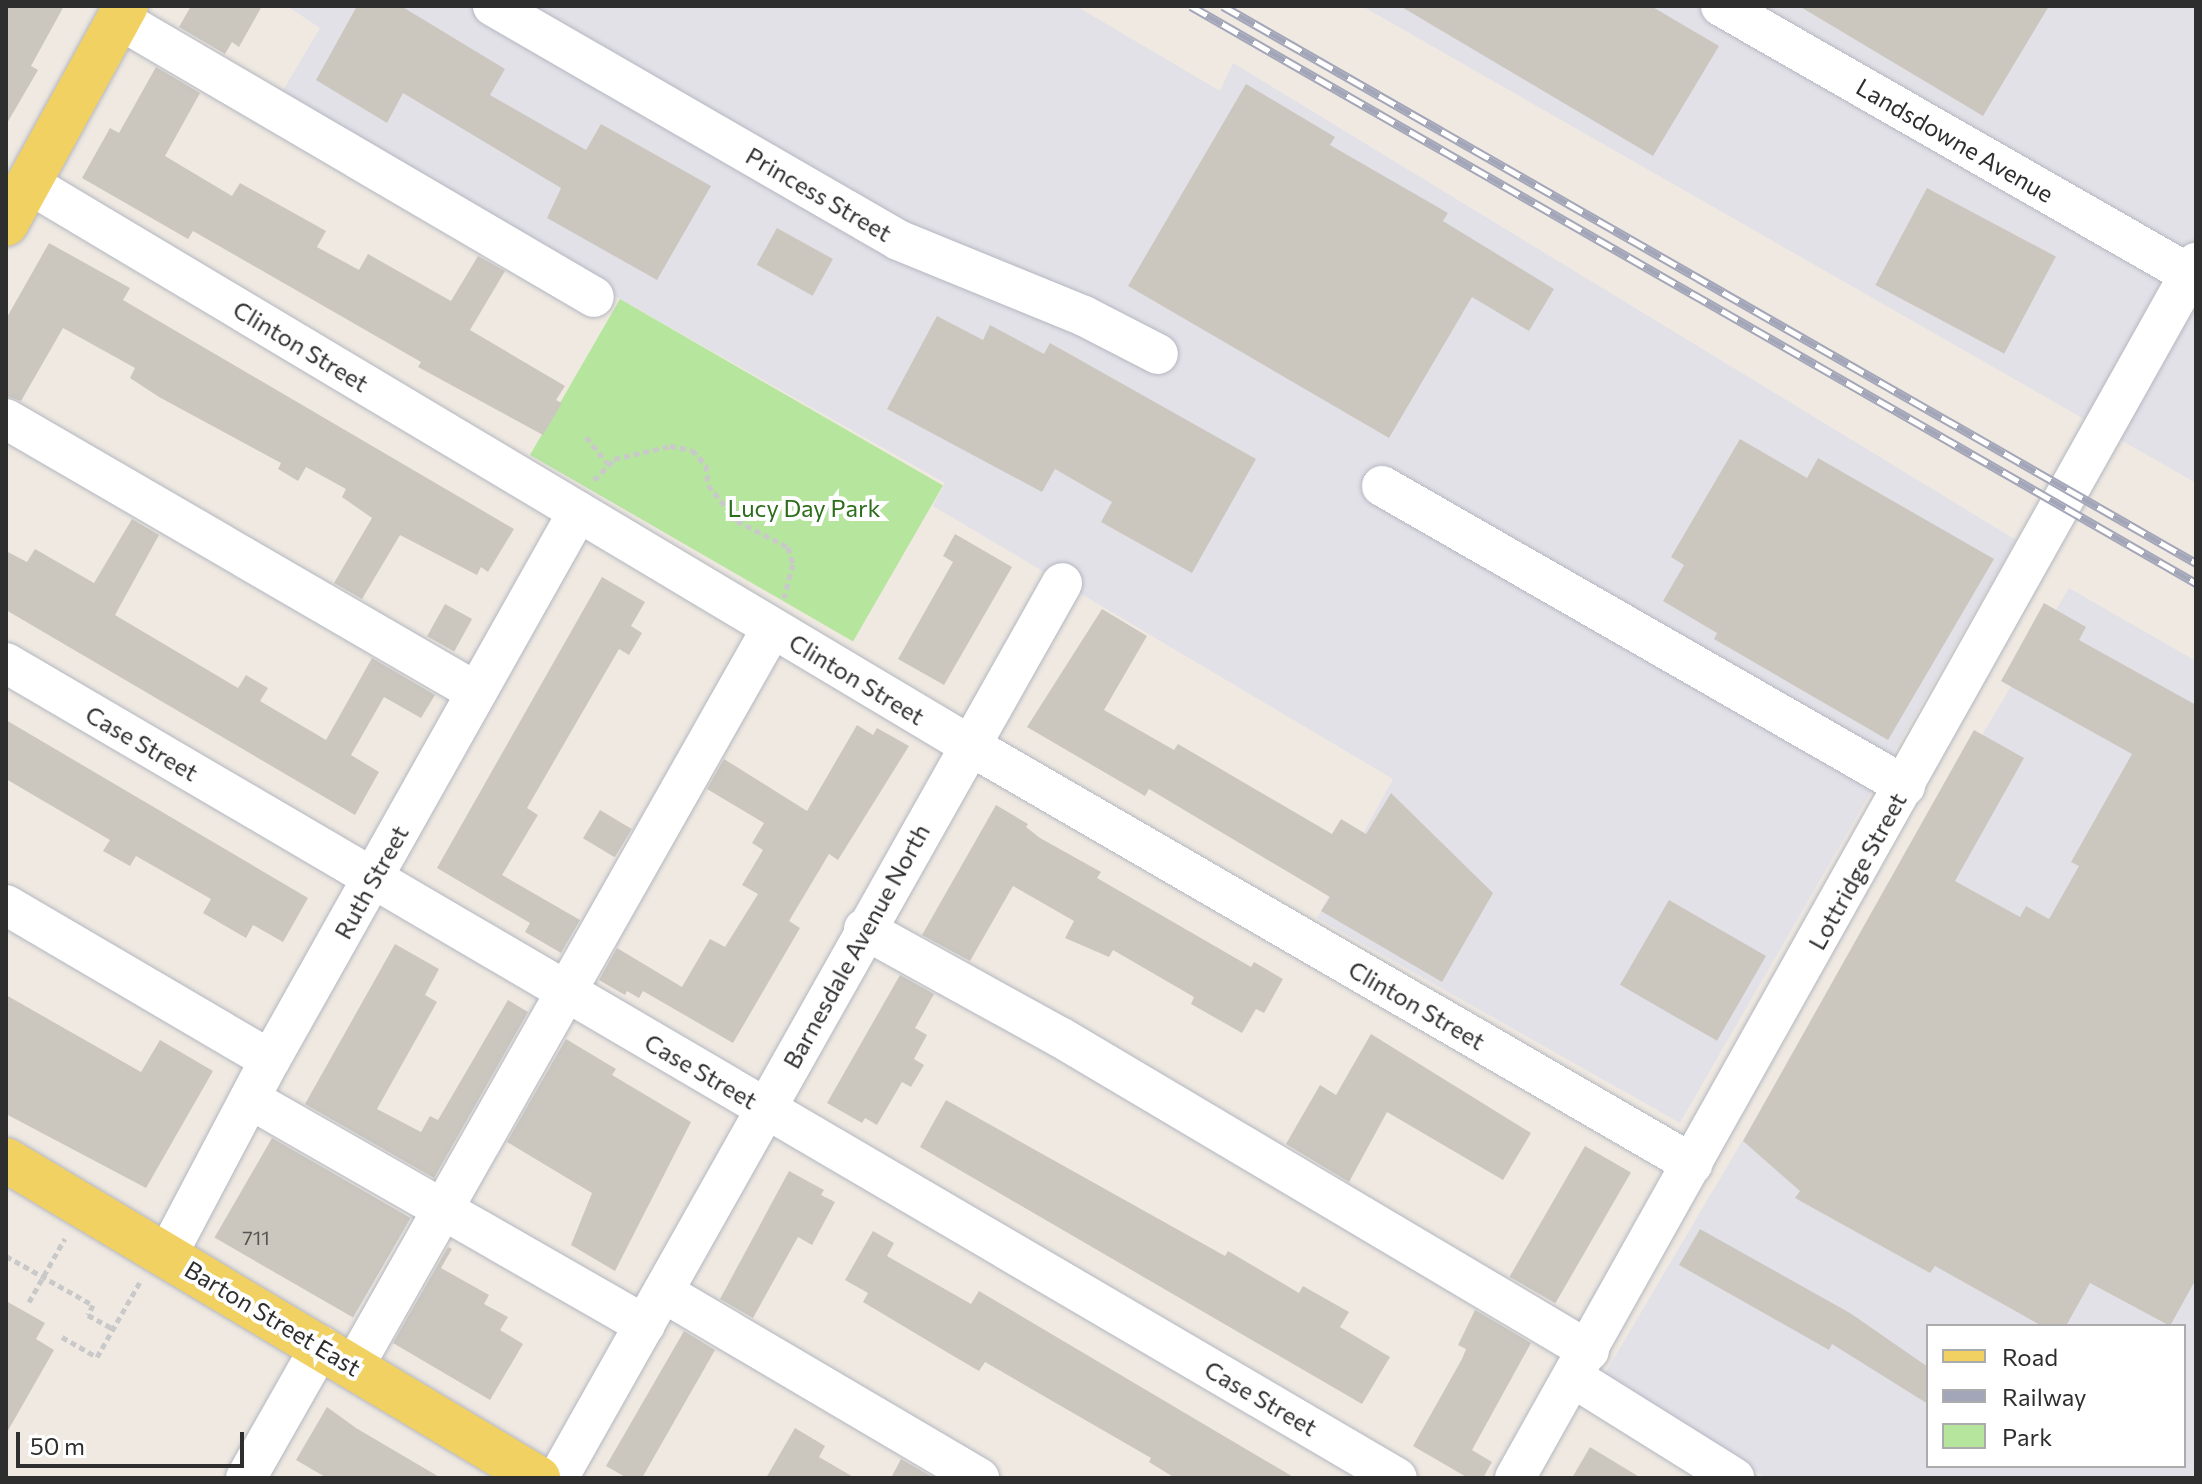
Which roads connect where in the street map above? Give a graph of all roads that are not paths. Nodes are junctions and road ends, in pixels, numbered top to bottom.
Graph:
1 (493, 6) edge
2 (1721, 6) edge
3 (123, 12) edge
4 (28, 183) junction
5 (6, 224) edge
6 (2193, 269) edge
7 (594, 297) dead end
8 (1158, 354) dead end
9 (6, 419) edge
10 (1382, 486) dead end
11 (578, 512) junction
12 (1062, 583) dead end
13 (772, 628) junction
14 (6, 663) edge
15 (476, 692) junction
16 (969, 745) junction
17 (1905, 786) junction
18 (373, 879) junction
19 (6, 905) edge
20 (864, 929) junction
21 (566, 992) junction
22 (270, 1060) junction
23 (250, 1099) junction
24 (766, 1109) junction
25 (6, 1160) edge
26 (1692, 1164) junction
27 (444, 1210) junction
28 (167, 1255) junction
29 (654, 1308) junction
30 (338, 1356) junction
31 (1582, 1364) junction
32 (246, 1478) edge
33 (538, 1478) edge
34 (558, 1478) edge
35 (979, 1478) edge
36 (1397, 1478) edge
37 (1515, 1478) edge
38 (1734, 1478) edge

1 - 8 street, Princess Street
2 - 6 street, Landsdowne Avenue
3 - 4 main road
3 - 7 street
4 - 5 main road
4 - 11 street, Clinton Street
6 - 17 street, Lottridge Street
9 - 15 street
10 - 17 street
11 - 13 street, Clinton Street
11 - 15 street, Ruth Street
12 - 16 street, Barnesdale Avenue North
13 - 16 street, Clinton Street
13 - 21 street
14 - 18 street, Case Street
15 - 18 street, Ruth Street
16 - 20 street, Barnesdale Avenue North
16 - 26 street, Clinton Street
17 - 26 street, Lottridge Street
18 - 21 street, Case Street
18 - 22 street, Ruth Street
19 - 22 street
20 - 24 street, Barnesdale Avenue North
20 - 31 street
21 - 24 street, Case Street
21 - 27 street
22 - 23 street, Ruth Street
23 - 27 street
23 - 28 street, Ruth Street
24 - 29 street, Barnesdale Avenue North
24 - 36 street, Case Street
25 - 28 main road, Barton Street East
26 - 31 street, Lottridge Street
27 - 29 street
27 - 30 street
28 - 30 main road, Barton Street East
29 - 34 street, Barnesdale Avenue North
29 - 35 street
30 - 32 street
30 - 33 main road, Barton Street East
31 - 37 street, Lottridge Street
31 - 38 street

